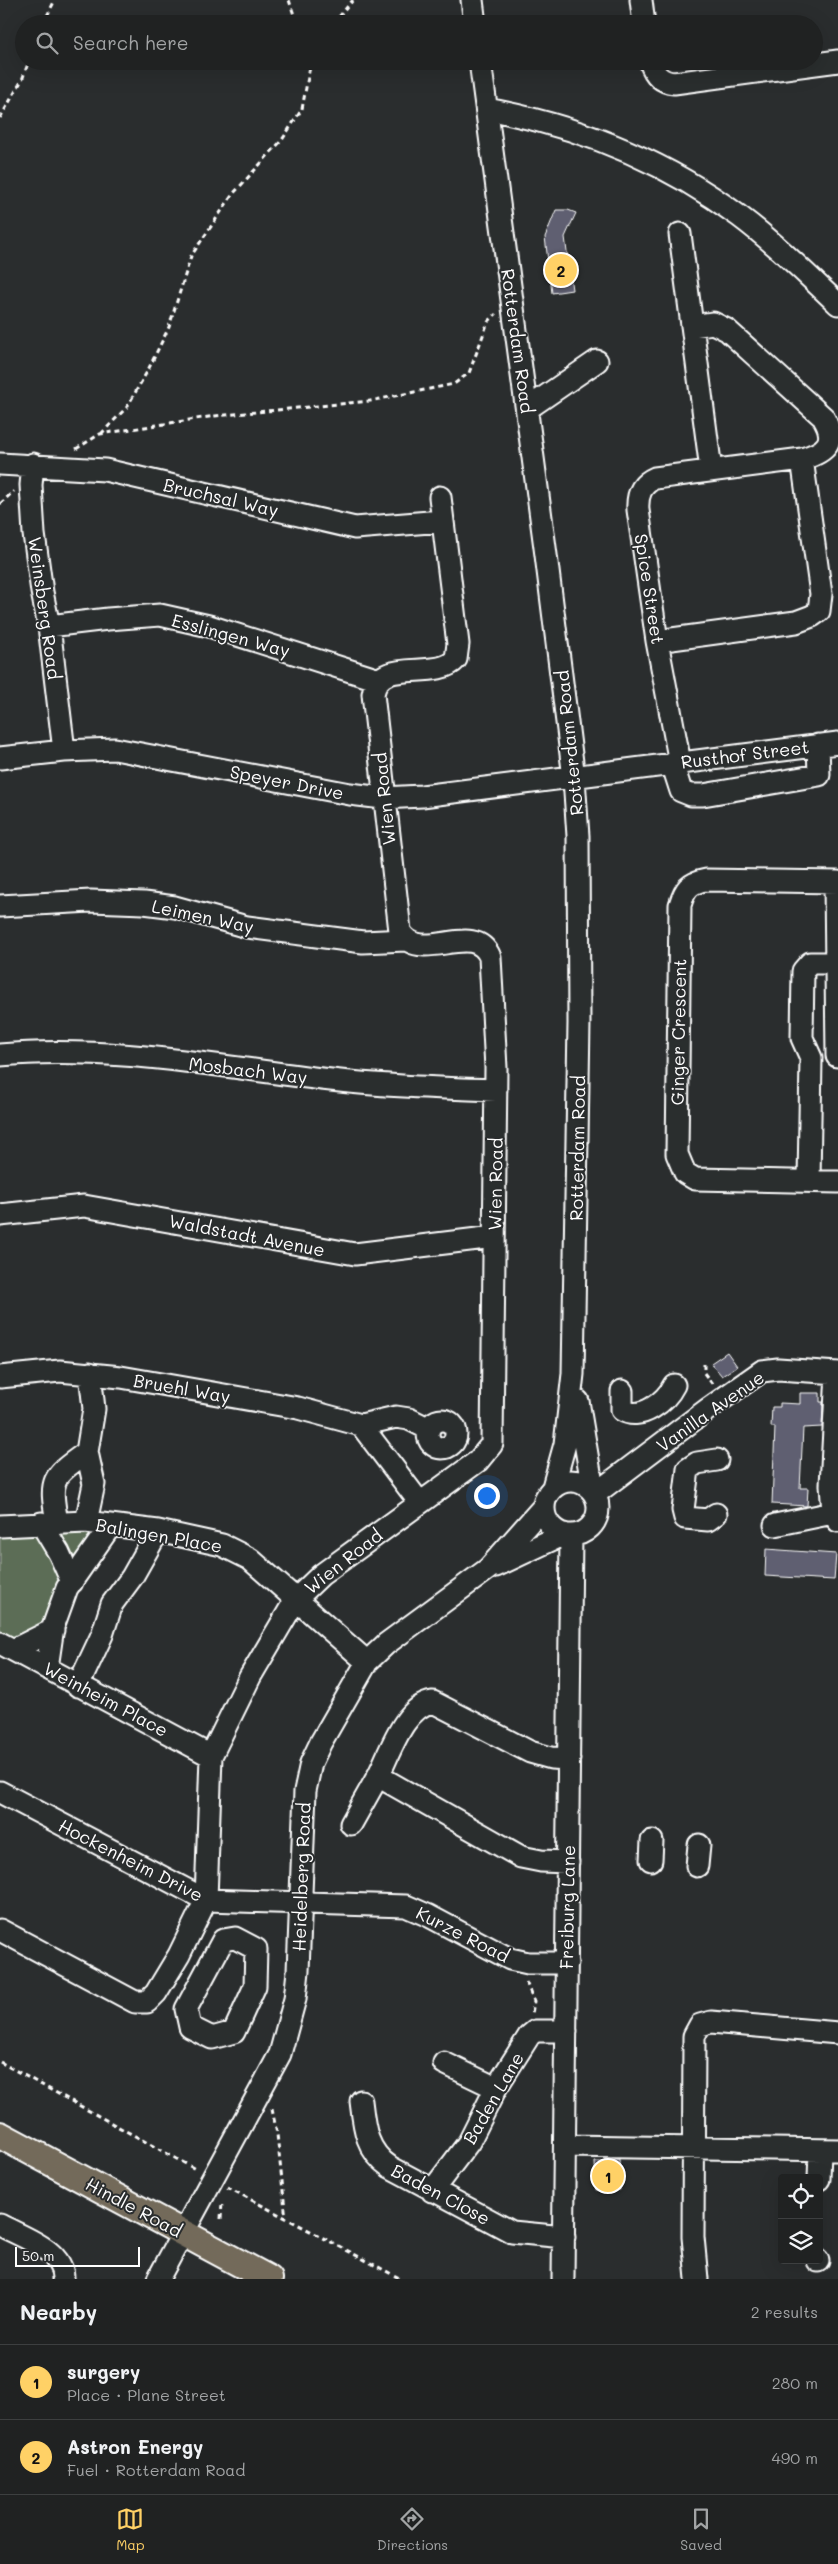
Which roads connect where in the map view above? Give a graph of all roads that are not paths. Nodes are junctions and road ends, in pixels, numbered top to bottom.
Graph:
1 (472, 0) edge
2 (641, 0) edge
3 (474, 15) edge
4 (643, 15) edge
5 (838, 61) edge
6 (823, 63) edge
7 (481, 70) edge
8 (653, 70) edge
9 (771, 70) edge
10 (487, 113) junction
11 (680, 234) dead end
12 (838, 304) edge
13 (692, 326) junction
14 (597, 361) dead end
15 (527, 409) junction
16 (802, 459) junction
17 (0, 464) edge
18 (42, 465) junction
19 (711, 470) junction
20 (440, 497) dead end
21 (442, 521) junction
22 (50, 626) junction
23 (657, 642) junction
24 (379, 680) junction
25 (828, 744) edge
26 (64, 751) junction
27 (0, 758) edge
28 (676, 763) junction
29 (574, 778) junction
30 (383, 798) junction
31 (836, 882) edge
32 (0, 906) edge
33 (405, 940) junction
34 (836, 963) junction
35 (0, 1055) edge
36 (837, 1056) edge
37 (811, 1058) junction
38 (496, 1090) junction
39 (809, 1181) junction
40 (838, 1182) edge
41 (0, 1214) edge
42 (494, 1237) junction
43 (90, 1373) junction
44 (837, 1373) edge
45 (573, 1374) junction
46 (0, 1377) edge
47 (674, 1385) dead end
48 (622, 1391) dead end
49 (361, 1425) junction
50 (429, 1429) dead end
51 (87, 1452) junction
52 (716, 1460) dead end
53 (553, 1487) junction
54 (594, 1492) junction
55 (420, 1503) junction
56 (544, 1506) junction
57 (716, 1514) dead end
58 (835, 1517) edge
59 (49, 1522) junction
60 (86, 1522) junction
61 (110, 1525) junction
62 (774, 1525) dead end
63 (0, 1526) edge
64 (158, 1531) junction
65 (568, 1534) junction
66 (488, 1569) junction
67 (72, 1582) junction
68 (296, 1599) junction
69 (52, 1630) junction
70 (6, 1646) edge
71 (367, 1662) junction
72 (47, 1668) junction
73 (78, 1686) junction
74 (212, 1756) junction
75 (569, 1759) junction
76 (378, 1776) junction
77 (0, 1792) edge
78 (351, 1824) dead end
79 (568, 1862) junction
80 (206, 1900) junction
81 (300, 1904) junction
82 (0, 1930) edge
83 (179, 1955) junction
84 (567, 1963) junction
85 (207, 1969) junction
86 (566, 2030) junction
87 (838, 2033) edge
88 (444, 2063) dead end
89 (496, 2088) junction
90 (361, 2101) dead end
91 (0, 2135) edge
92 (565, 2146) junction
93 (692, 2148) junction
94 (829, 2150) edge
95 (821, 2174) edge
96 (432, 2191) junction
97 (0, 2225) edge
98 (181, 2232) junction
99 (564, 2237) junction
100 (63, 2279) edge
101 (158, 2279) edge
102 (269, 2279) edge
103 (563, 2279) edge
104 (697, 2279) edge

1 - 3 street
2 - 4 street
5 - 6 street
7 - 10 street, Rotterdam Road
8 - 9 street
10 - 12 street
10 - 15 street, Rotterdam Road
11 - 13 street
13 - 16 street, Spice Street
13 - 19 street
14 - 15 street
15 - 29 street, Rotterdam Road
16 - 19 street, Spice Street
16 - 23 street
17 - 18 street, Bruchsal Way
18 - 21 street, Bruchsal Way
18 - 22 street, Weinsberg Road
19 - 23 street, Spice Street
20 - 21 street
21 - 24 street
22 - 24 street, Esslingen Way
22 - 26 street, Weinsberg Road
23 - 28 street, Spice Street
24 - 30 street, Wien Road
25 - 28 street, Rusthof Street
25 - 28 street, Spice Street
26 - 27 street, Speyer Drive
26 - 30 street, Speyer Drive
28 - 29 street, Rusthof Street
29 - 30 street, Speyer Drive
29 - 45 street, Rotterdam Road
30 - 33 street, Wien Road
31 - 34 street
31 - 39 street, Ginger Crescent
32 - 33 street, Leimen Way
33 - 38 street, Wien Road
34 - 36 street
34 - 37 street
35 - 38 street, Mosbach Way
36 - 37 street
37 - 39 street
38 - 42 street, Wien Road
39 - 40 street, Ginger Crescent
41 - 42 street, Waldstadt Avenue
42 - 55 street, Wien Road
43 - 46 street, Bruehl Way
43 - 49 street, Bruehl Way
43 - 51 street
44 - 54 street, Vanilla Avenue
44 - 58 street
45 - 53 street, Rotterdam Road
45 - 54 street, Rotterdam Road
47 - 48 street
49 - 50 street, Bruehl Way
49 - 55 street
51 - 59 street
51 - 60 street
52 - 57 street
53 - 54 street
53 - 56 street
54 - 65 street
55 - 68 street, Wien Road
56 - 65 street
56 - 66 street, Heidelberg Road
58 - 62 street
59 - 60 street, Balingen Place
59 - 63 street, Balingen Place
59 - 67 street
60 - 61 street, Balingen Place
61 - 64 street, Balingen Place
61 - 67 street
64 - 68 street, Balingen Place
64 - 73 street
65 - 66 street, Heidelberg Road
65 - 75 street, Freiburg Lane
66 - 71 street, Heidelberg Road
67 - 69 street
68 - 71 street, Balingen Place
68 - 74 street, Wien Road
69 - 70 street
69 - 72 street
70 - 72 street, Weinheim Place
71 - 81 street, Heidelberg Road
72 - 73 street, Weinheim Place
73 - 74 street, Weinheim Place
74 - 80 street, Wien Road
75 - 76 street
75 - 79 street, Freiburg Lane
76 - 78 street
76 - 79 street
77 - 80 street, Hockenheim Drive
79 - 84 street, Freiburg Lane
80 - 81 street, Hockenheim Drive
80 - 83 street
81 - 84 street, Kurze Road
81 - 98 street, Heidelberg Road
82 - 83 street
83 - 85 street
84 - 86 street, Freiburg Lane
85 - 85 street
86 - 89 street, Baden Lane
86 - 92 street, Freiburg Lane
87 - 93 street
88 - 89 street
89 - 96 street, Baden Lane
90 - 96 street, Baden Close
91 - 98 main road, Hindle Road
92 - 93 street
92 - 99 street, Freiburg Lane
93 - 94 street
93 - 104 street
94 - 95 street
96 - 99 street, Baden Close
97 - 100 street
98 - 101 street, Heidelberg Road
98 - 102 main road, Hindle Road
99 - 103 street, Freiburg Lane

